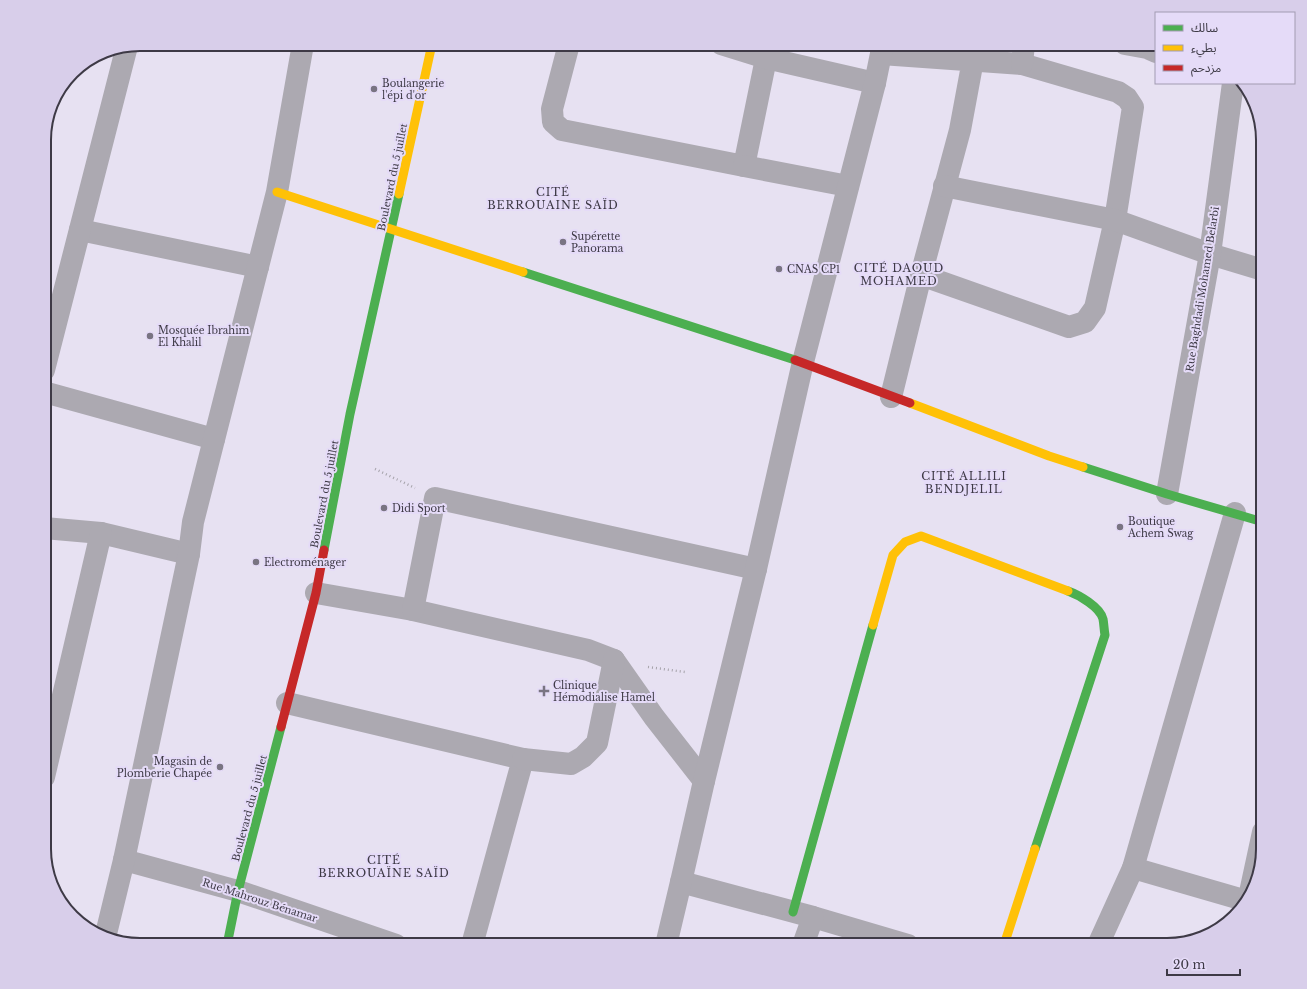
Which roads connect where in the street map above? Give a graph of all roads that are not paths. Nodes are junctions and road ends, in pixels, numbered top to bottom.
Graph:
1 (302, 51) edge
2 (430, 51) edge
3 (567, 51) edge
4 (768, 51) edge
5 (882, 51) edge
6 (899, 51) edge
7 (125, 52) edge
8 (1023, 54) edge
9 (973, 60) junction
10 (875, 83) junction
11 (1226, 87) edge
12 (744, 166) junction
13 (848, 186) junction
14 (944, 186) junction
15 (277, 192) junction
16 (1115, 220) junction
17 (392, 228) junction
18 (80, 230) junction
19 (1210, 254) junction
20 (258, 266) junction
21 (1256, 268) edge
22 (921, 275) junction
23 (51, 343) edge
24 (803, 362) junction
25 (51, 394) edge
26 (891, 397) junction
27 (214, 439) junction
28 (1167, 494) junction
29 (1235, 513) junction
30 (1256, 520) edge
31 (51, 529) edge
32 (101, 533) junction
33 (189, 554) junction
34 (756, 569) junction
35 (316, 593) junction
36 (413, 610) junction
37 (616, 663) junction
38 (287, 703) junction
39 (51, 725) edge
40 (523, 759) junction
41 (704, 781) junction
42 (124, 860) junction
43 (1133, 868) junction
44 (681, 882) junction
45 (238, 890) junction
46 (1241, 899) edge
47 (803, 915) junction
48 (107, 931) edge
49 (228, 938) edge
50 (376, 938) edge
51 (474, 938) edge
52 (668, 938) edge
53 (803, 938) edge
54 (884, 938) edge
55 (1006, 938) edge
56 (1101, 938) edge

1 - 15 street
2 - 17 street, Boulevard du 5 juillet
3 - 12 street
4 - 10 street
4 - 12 street
5 - 10 street
6 - 9 street
7 - 18 street
8 - 9 street
8 - 16 street
9 - 14 street
10 - 13 street
11 - 19 street, Rue Baghdadi Mohamed Belarbi
12 - 13 street
13 - 24 street
14 - 16 street
14 - 22 street
15 - 17 street
15 - 20 street
16 - 19 street
16 - 22 street
17 - 24 street
17 - 35 street, Boulevard du 5 juillet
18 - 20 street
18 - 23 street
19 - 21 street
19 - 28 street, Rue Baghdadi Mohamed Belarbi
20 - 27 street
22 - 26 street
24 - 26 street
24 - 34 street
25 - 27 street
26 - 28 street
27 - 33 street
28 - 29 street
29 - 30 street
29 - 43 street
31 - 32 street
32 - 33 street
32 - 39 street
33 - 42 street
34 - 36 street
34 - 41 street
35 - 36 street
35 - 38 street, Boulevard du 5 juillet
36 - 37 street
37 - 40 street
37 - 41 street
38 - 40 street
38 - 45 street, Boulevard du 5 juillet
40 - 51 street
41 - 44 street
42 - 45 street, Rue Mahrouz Bénamar
42 - 48 street
43 - 46 street
43 - 56 street
44 - 47 street
44 - 52 street
45 - 49 street, Boulevard du 5 juillet
45 - 50 street, Rue Mahrouz Bénamar
47 - 53 street
47 - 54 street
47 - 55 street

